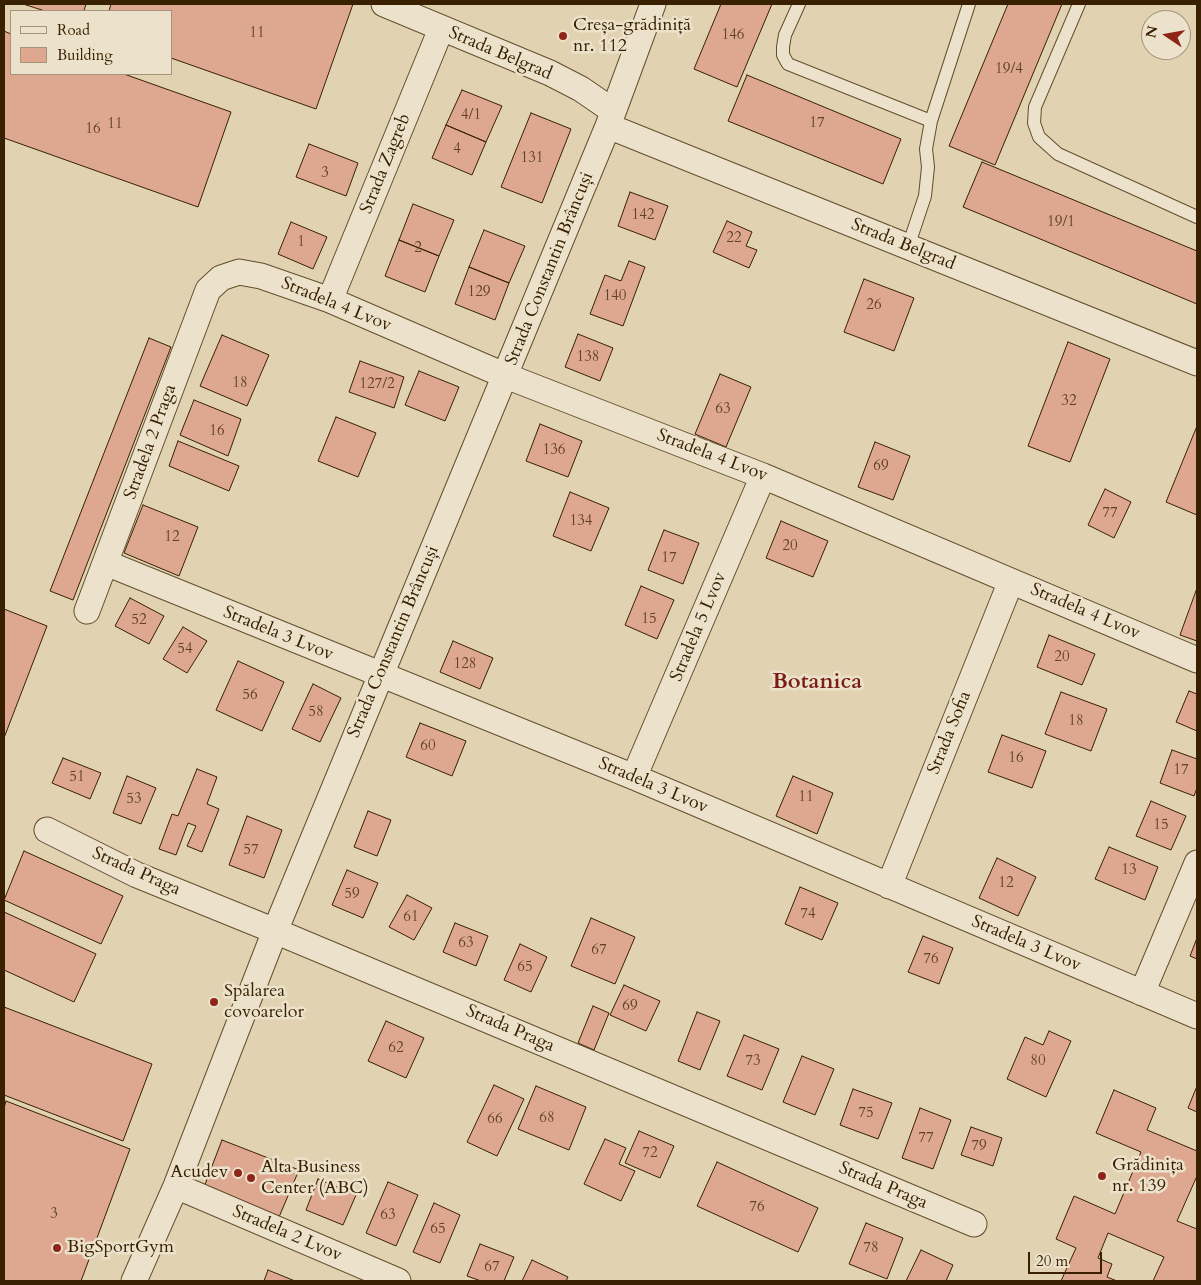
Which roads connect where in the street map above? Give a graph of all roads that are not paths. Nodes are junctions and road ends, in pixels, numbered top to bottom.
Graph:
1 (384, 4) edge
2 (653, 4) edge
3 (799, 4) edge
4 (969, 4) edge
5 (1079, 4) edge
6 (441, 29) junction
7 (611, 119) junction
8 (931, 121) junction
9 (1197, 217) edge
10 (908, 247) junction
11 (222, 278) joint
12 (330, 300) junction
13 (1197, 363) edge
14 (506, 376) junction
15 (763, 476) junction
16 (106, 563) junction
17 (1011, 581) junction
18 (87, 611) dead end
19 (1197, 660) edge
20 (379, 676) junction
21 (634, 777) junction
22 (48, 830) dead end
23 (1196, 870) edge
24 (889, 886) junction
25 (275, 931) junction
26 (1142, 993) junction
27 (1197, 1016) edge
28 (176, 1186) junction
29 (974, 1224) dead end
30 (134, 1281) edge
31 (398, 1281) edge

1 - 6 street, Strada Belgrad
2 - 7 street, Strada Constantin Brâncuși
3 - 8 lane
4 - 8 lane
5 - 9 lane
6 - 7 street, Strada Belgrad
6 - 12 street, Strada Zagreb
7 - 10 street, Strada Belgrad
7 - 14 street, Strada Constantin Brâncuși
8 - 10 lane
10 - 13 street, Strada Belgrad
11 - 12 street, Stradela 4 Lvov
11 - 16 street, Stradela 2 Praga
12 - 14 street, Stradela 4 Lvov
14 - 15 street, Stradela 4 Lvov
14 - 20 street, Strada Constantin Brâncuși
15 - 17 street, Stradela 4 Lvov
15 - 21 street, Stradela 5 Lvov
16 - 18 street, Stradela 2 Praga
16 - 20 street, Stradela 3 Lvov
17 - 19 street, Stradela 4 Lvov
17 - 24 street, Strada Sofia
20 - 21 street, Stradela 3 Lvov
20 - 25 street, Strada Constantin Brâncuși
21 - 24 street, Stradela 3 Lvov
22 - 25 street, Strada Praga
23 - 26 street
24 - 26 street, Stradela 3 Lvov
25 - 28 street, Strada Constantin Brâncuși
25 - 29 street, Strada Praga
26 - 27 street, Stradela 3 Lvov
28 - 30 street, Strada Constantin Brâncuși
28 - 31 street, Stradela 2 Lvov

